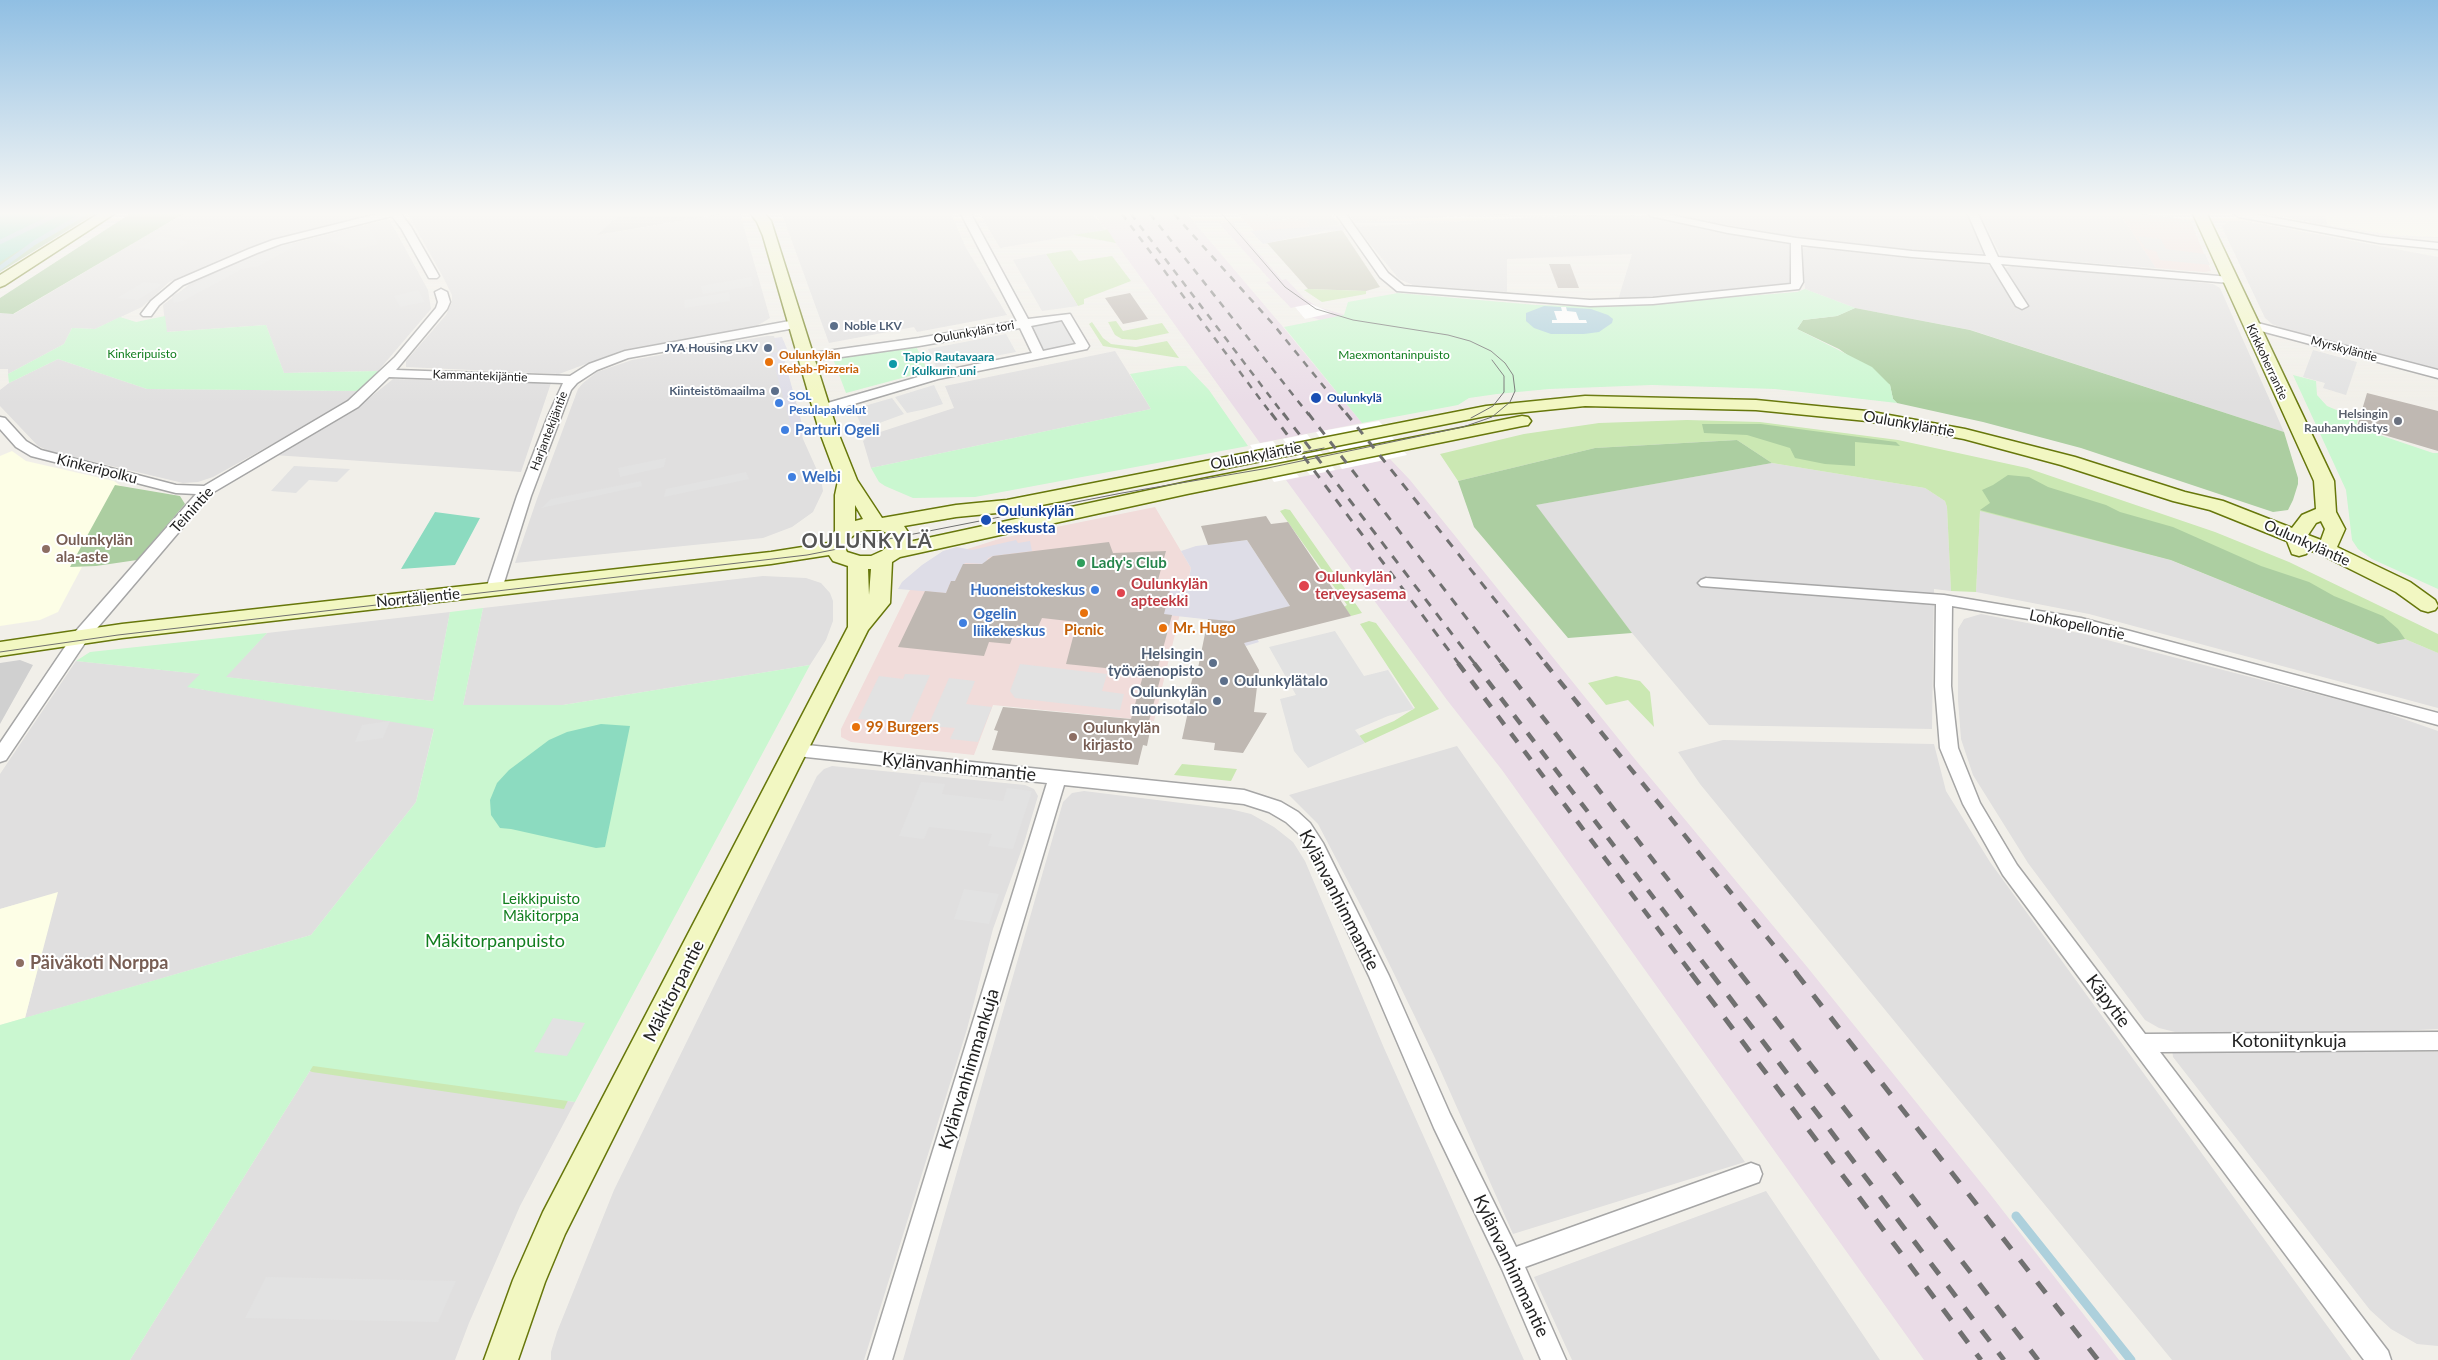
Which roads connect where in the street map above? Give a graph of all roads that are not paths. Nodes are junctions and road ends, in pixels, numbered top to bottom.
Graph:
1 (192, 277) edge
2 (782, 277) edge
3 (1000, 277) edge
4 (1386, 277) edge
5 (1797, 277) edge
6 (2005, 277) edge
7 (2202, 277) edge
8 (2230, 280) joint
9 (441, 292) dead end
10 (2022, 306) dead end
11 (148, 314) dead end
12 (1024, 323) junction
13 (795, 324) junction
14 (2250, 325) junction
15 (1039, 356) junction
16 (806, 358) junction
17 (386, 372) junction
18 (2438, 374) edge
19 (573, 380) junction
20 (1630, 402) junction
21 (822, 409) junction
22 (0, 421) edge
23 (848, 481) junction
24 (207, 490) junction
25 (2326, 512) junction
26 (879, 524) junction
27 (840, 540) junction
28 (2298, 544) junction
29 (2325, 549) junction
30 (888, 556) junction
31 (858, 563) junction
32 (1706, 583) dead end
33 (494, 589) junction
34 (1944, 600) junction
35 (2433, 608) edge
36 (859, 627) junction
37 (81, 636) junction
38 (0, 649) edge
39 (2438, 718) edge
40 (797, 750) junction
41 (0, 756) edge
42 (1058, 777) junction
43 (2438, 1041) edge
44 (2140, 1043) junction
45 (1751, 1174) dead end
46 (1510, 1261) junction
47 (501, 1360) edge
48 (880, 1360) edge
49 (1554, 1360) edge
50 (2378, 1360) edge

1 - 11 street
2 - 13 main road
3 - 12 street
4 - 5 street
6 - 10 street
7 - 8 street
8 - 14 main road, Kirkkoherrantie
9 - 17 street, Teinintie
12 - 15 street
12 - 15 street, Oulunkylän tori
12 - 16 street, Oulunkylän tori
13 - 16 main road
13 - 19 street, Harjantekijäntie
14 - 18 street, Myrskyläntie
14 - 25 main road, Kirkkoherrantie
15 - 21 street
16 - 21 main road
17 - 19 street, Kammantekijäntie
17 - 24 street, Teinintie
19 - 33 street, Harjantekijäntie
20 - 26 main road, Oulunkyläntie
20 - 28 main road, Oulunkyläntie
20 - 30 main road, Oulunkyläntie
21 - 23 main road
22 - 24 street, Kinkeripolku
23 - 26 main road
23 - 27 main road
24 - 37 street, Teinintie
25 - 28 main road
25 - 29 main road, Kirkkoherrantie
26 - 27 main road, Oulunkyläntie
26 - 30 main road, Mäkitorpantie
27 - 31 main road
27 - 33 main road, Norrtäljentie
28 - 29 main road
28 - 35 main road, Oulunkyläntie
29 - 35 main road, Oulunkyläntie
30 - 31 main road, Oulunkyläntie
30 - 36 main road, Mäkitorpantie
31 - 36 main road, Mäkitorpantie
32 - 34 street, Lohkopellontie
33 - 37 main road, Norrtäljentie
34 - 39 street, Lohkopellontie
34 - 44 street, Käpytie
36 - 40 main road, Mäkitorpantie
37 - 38 main road, Norrtäljentie
37 - 41 street, Teinintie
40 - 42 street, Kylänvanhimmantie
40 - 47 main road, Mäkitorpantie
42 - 46 street, Kylänvanhimmantie
42 - 48 street, Kylänvanhimmankuja
43 - 44 street, Kotoniitynkuja
44 - 50 street, Käpytie
45 - 46 street
46 - 49 street, Kylänvanhimmantie

